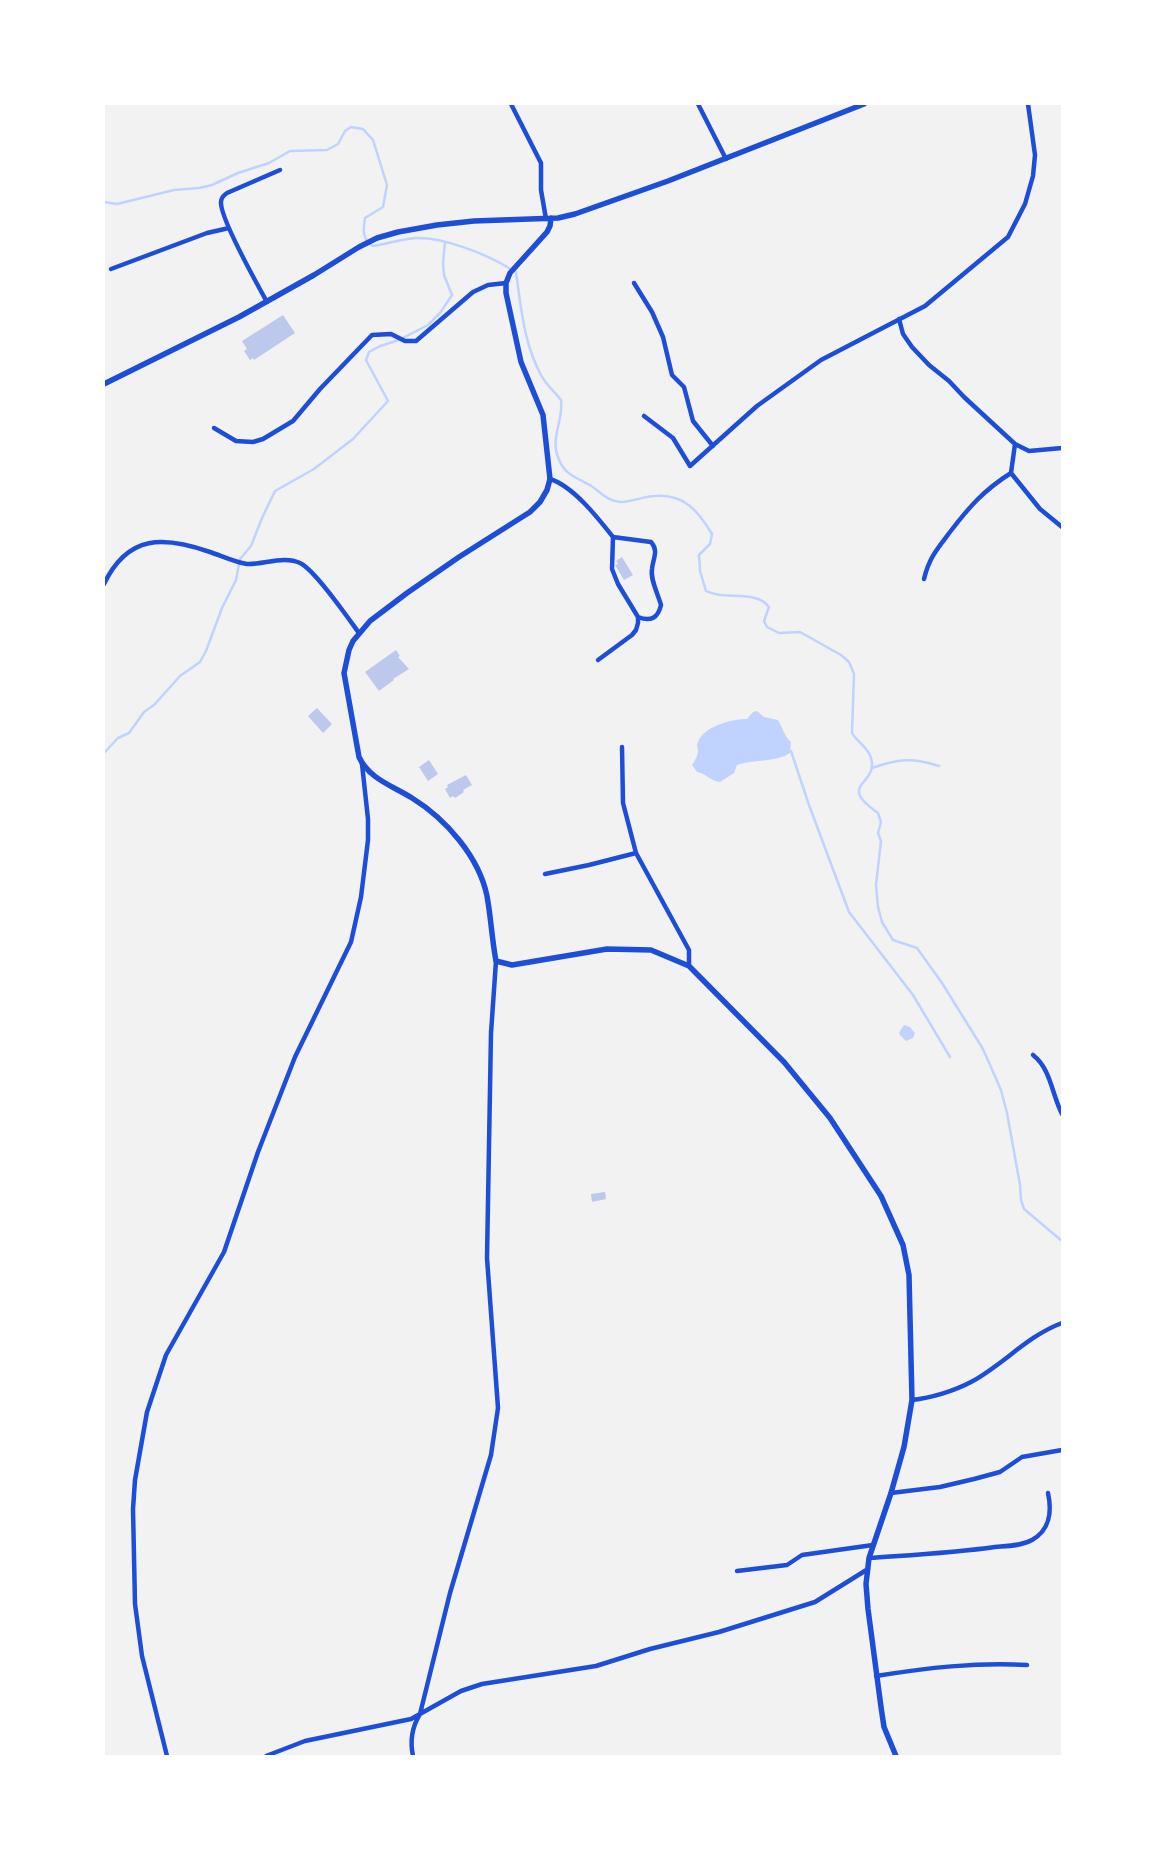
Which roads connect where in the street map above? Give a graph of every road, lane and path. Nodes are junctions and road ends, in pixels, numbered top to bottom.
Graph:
1 (511, 104) edge
2 (698, 104) edge
3 (864, 104) edge
4 (1028, 104) edge
5 (726, 158) junction
6 (280, 170) dead end
7 (549, 218) junction
8 (229, 228) junction
9 (111, 269) dead end
10 (634, 283) dead end
11 (506, 284) junction
12 (267, 302) junction
13 (899, 319) junction
14 (104, 384) edge
15 (644, 416) dead end
16 (214, 428) dead end
17 (1015, 444) junction
18 (713, 446) junction
19 (1062, 448) edge
20 (1011, 473) junction
21 (550, 479) junction
22 (1062, 527) edge
23 (613, 537) junction
24 (924, 579) dead end
25 (104, 584) edge
26 (638, 617) junction
27 (359, 633) junction
28 (598, 660) dead end
29 (622, 747) dead end
30 (362, 764) junction
31 (636, 853) junction
32 (545, 874) dead end
33 (496, 961) junction
34 (689, 966) junction
35 (1033, 1055) dead end
36 (1062, 1114) edge
37 (1062, 1323) edge
38 (912, 1400) junction
39 (1062, 1450) edge
40 (891, 1493) junction
41 (1048, 1493) dead end
42 (873, 1545) junction
43 (869, 1558) junction
44 (868, 1569) junction
45 (737, 1571) dead end
46 (1027, 1665) dead end
47 (876, 1676) junction
48 (420, 1714) junction
49 (167, 1756) edge
50 (266, 1756) edge
51 (413, 1756) edge
52 (896, 1756) edge

1 - 7 street
2 - 5 street
3 - 5 street
4 - 13 street
5 - 7 street
6 - 8 street
7 - 11 street
7 - 12 street
8 - 9 street
8 - 12 street
10 - 18 street
11 - 16 street
11 - 21 street
12 - 14 street
13 - 17 street
13 - 18 street
15 - 18 street
17 - 19 street
17 - 20 street
20 - 22 street
20 - 24 street
21 - 23 street
21 - 27 street
23 - 26 street
23 - 26 street
25 - 27 street
26 - 28 street
27 - 30 street
29 - 31 street
30 - 33 street
30 - 49 street
31 - 32 street
31 - 34 street
33 - 34 street
33 - 48 street
34 - 38 street
35 - 36 street
37 - 38 street
38 - 40 street
39 - 40 street
40 - 42 street
41 - 43 street
42 - 43 street
42 - 45 street
43 - 44 street
44 - 47 street
44 - 48 street
46 - 47 street
47 - 52 street
48 - 50 street
48 - 51 street

